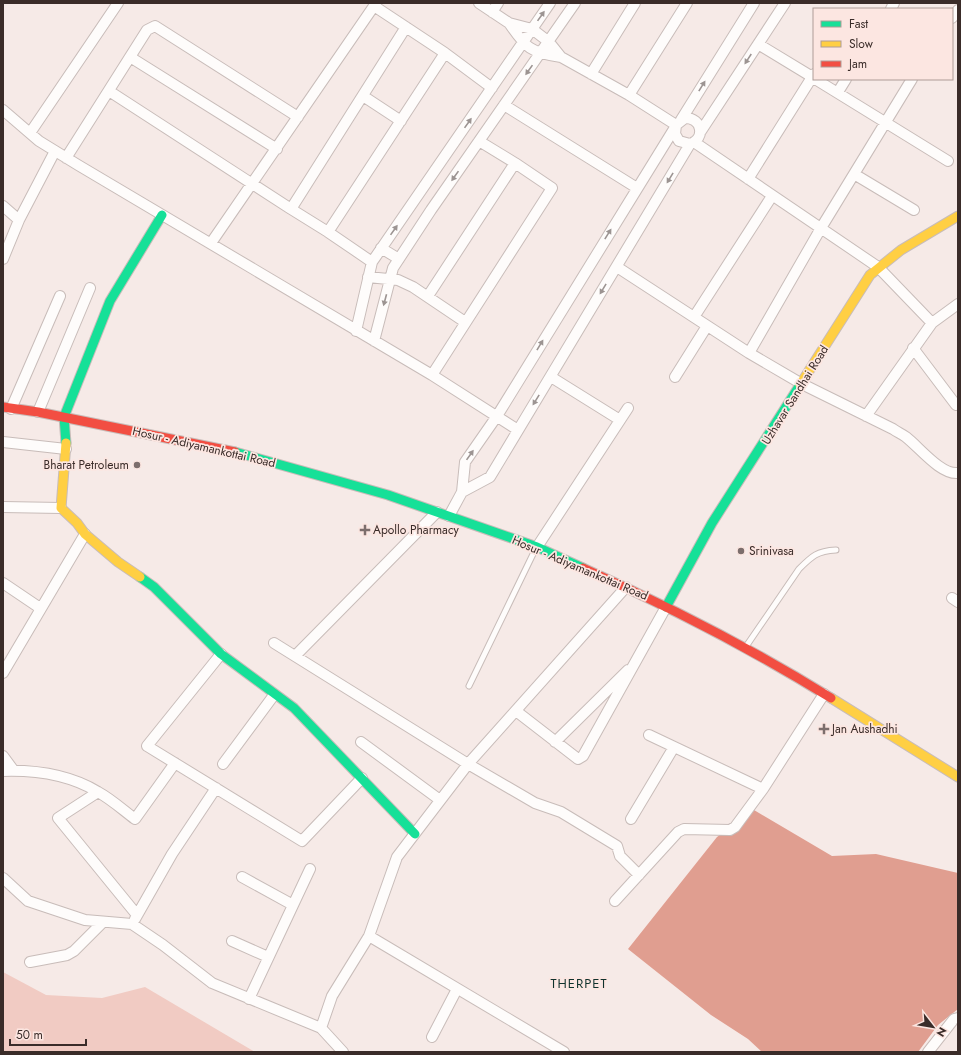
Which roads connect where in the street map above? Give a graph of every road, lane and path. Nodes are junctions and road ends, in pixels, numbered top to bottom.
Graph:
1 (118, 3) edge
2 (479, 3) edge
3 (498, 3) edge
4 (550, 3) edge
5 (575, 3) edge
6 (635, 3) edge
7 (688, 3) edge
8 (754, 3) edge
9 (784, 3) edge
10 (375, 4) edge
11 (492, 12) junction
12 (509, 24) junction
13 (406, 27) junction
14 (532, 29) junction
15 (549, 42) junction
16 (522, 43) junction
17 (758, 44) junction
18 (445, 53) junction
19 (540, 54) junction
20 (561, 56) junction
21 (130, 57) junction
22 (591, 74) junction
23 (813, 76) edge
24 (813, 79) edge
25 (819, 80) edge
26 (845, 80) edge
27 (911, 80) edge
28 (492, 88) junction
29 (109, 91) junction
30 (838, 92) junction
31 (629, 95) junction
32 (362, 96) junction
33 (504, 106) junction
34 (3, 110) edge
35 (298, 117) junction
36 (401, 121) junction
37 (886, 122) junction
38 (677, 125) junction
39 (701, 131) junction
40 (30, 133) junction
41 (479, 141) junction
42 (692, 143) junction
43 (277, 149) junction
44 (55, 151) junction
45 (66, 158) junction
46 (948, 161) dead end
47 (515, 164) junction
48 (854, 174) junction
49 (748, 179) junction
50 (252, 186) junction
51 (637, 188) junction
52 (772, 196) junction
53 (291, 209) junction
54 (914, 210) dead end
55 (5, 213) edge
56 (162, 214) junction
57 (958, 216) edge
58 (19, 220) junction
59 (821, 228) junction
60 (328, 232) junction
61 (211, 243) junction
62 (381, 248) junction
63 (3, 258) edge
64 (399, 259) junction
65 (372, 262) junction
66 (617, 267) junction
67 (878, 267) junction
68 (368, 277) junction
69 (389, 279) junction
70 (90, 288) dead end
71 (60, 296) dead end
72 (428, 296) junction
73 (958, 304) edge
74 (694, 317) junction
75 (465, 322) junction
76 (932, 323) junction
77 (707, 326) junction
78 (356, 330) junction
79 (374, 341) junction
80 (913, 348) junction
81 (750, 353) junction
82 (432, 375) junction
83 (551, 377) junction
84 (675, 377) dead end
85 (802, 384) junction
86 (956, 405) dead end
87 (7, 408) edge
88 (628, 408) dead end
89 (38, 412) junction
90 (497, 416) junction
91 (866, 416) junction
92 (64, 418) junction
93 (620, 420) junction
94 (518, 430) junction
95 (3, 442) edge
96 (66, 449) junction
97 (958, 473) edge
98 (462, 492) junction
99 (3, 506) edge
100 (61, 508) junction
101 (437, 512) junction
102 (449, 516) junction
103 (85, 534) junction
104 (537, 547) junction
105 (836, 550) dead end
106 (3, 584) edge
107 (626, 587) junction
108 (666, 607) junction
109 (40, 608) junction
110 (274, 643) dead end
111 (744, 648) junction
112 (221, 654) junction
113 (294, 656) junction
114 (638, 660) junction
115 (3, 673) edge
116 (469, 686) dead end
117 (274, 694) junction
118 (824, 694) junction
119 (516, 711) junction
120 (649, 735) dead end
121 (361, 742) dead end
122 (555, 742) junction
123 (674, 747) junction
124 (3, 756) edge
125 (175, 763) junction
126 (223, 764) dead end
127 (468, 764) junction
128 (3, 771) edge
129 (14, 771) junction
130 (958, 777) edge
131 (362, 778) junction
132 (216, 788) junction
133 (763, 789) junction
134 (98, 792) junction
135 (440, 800) junction
136 (631, 819) dead end
137 (415, 834) junction
138 (310, 869) dead end
139 (639, 876) junction
140 (242, 877) dead end
141 (3, 878) edge
142 (615, 901) dead end
143 (293, 905) junction
144 (135, 919) junction
145 (103, 922) junction
146 (369, 936) junction
147 (232, 940) dead end
148 (268, 957) junction
149 (30, 962) dead end
150 (457, 988) junction
151 (249, 999) junction
152 (958, 1018) edge
153 (321, 1028) junction
154 (432, 1037) dead end
155 (343, 1052) edge
156 (564, 1052) edge
157 (928, 1052) edge

1 - 40 street
2 - 11 street
3 - 11 street
14 -> 4 street
5 - 15 street
6 - 22 street
7 - 31 street
38 -> 8 street
9 - 17 street
10 - 13 street
10 - 35 street
11 - 12 street
12 - 14 street
12 - 16 street
13 - 18 street
13 - 32 street
14 - 15 street
14 - 16 street
15 - 19 street
15 - 20 street
16 - 19 street
16 - 28 street
17 - 23 street
17 -> 39 street
18 - 28 street
18 - 36 street
19 - 20 street
19 -> 33 street
20 - 22 street
21 - 29 street
21 - 35 street
21 - 43 street
22 - 31 street
24 - 49 street
25 - 30 street
26 - 30 street
27 - 37 street
62 -> 28 street
29 - 45 street
29 - 50 street
30 - 37 street
31 - 38 street
32 - 36 street
32 - 53 street
33 - 41 street
33 - 51 street
34 - 40 street
35 - 43 street
36 - 60 street
37 - 46 street
37 - 48 street
38 - 39 street
38 - 42 street
38 - 51 street
39 - 42 street
40 - 44 street
41 - 47 street
41 -> 64 street
42 - 49 street
42 -> 66 street
43 - 50 street
44 - 45 street
44 - 58 street
45 - 56 street
47 - 72 street
47 - 75 street
48 - 54 street
48 - 59 street
49 - 52 street
50 - 53 street
50 - 61 street
90 -> 51 street
52 - 59 street
52 - 74 street
53 - 60 street
55 - 58 street
56 - 61 street
56 - 92 main road
57 - 67 main road, Uzhavar Sandhai Road
58 - 63 street
59 - 67 street
59 - 81 street
60 - 65 street
61 - 78 street
62 - 64 street
62 - 65 street
64 - 69 street
65 - 68 street
66 - 74 street
66 -> 83 street
67 - 76 street
67 - 85 main road, Uzhavar Sandhai Road
68 - 69 street
68 - 78 street
69 - 72 street
69 -> 79 street
70 - 89 street
71 - 87 street
72 - 75 street
73 - 76 street
74 - 77 street
75 - 82 street
76 - 80 street
77 - 81 street
77 - 84 street
78 - 79 street
79 - 82 street
80 - 86 street
80 - 91 street
81 - 85 street
82 - 90 street
83 - 93 street
83 -> 94 street
85 - 91 street
85 - 108 main road, Uzhavar Sandhai Road
87 - 89 main road, Hosur - Adiyamankottai Road
88 - 93 street
89 - 92 main road, Hosur - Adiyamankottai Road
90 - 94 street
98 -> 90 street
91 - 97 street
92 - 96 main road
92 - 101 main road, Hosur - Adiyamankottai Road
93 - 104 street
94 - 98 street
95 - 96 street
96 - 100 main road
98 - 102 street
99 - 100 street
100 - 103 main road
101 - 102 main road, Hosur - Adiyamankottai Road
101 - 113 street
102 - 104 main road, Hosur - Adiyamankottai Road
103 - 109 street
103 - 112 main road
104 - 107 main road, Hosur - Adiyamankottai Road
104 - 116 lane
105 - 111 lane
106 - 109 street
107 - 108 main road, Hosur - Adiyamankottai Road
107 - 119 street
108 - 111 main road, Hosur - Adiyamankottai Road
108 - 114 street
109 - 115 street
110 - 113 street
111 - 118 main road, Hosur - Adiyamankottai Road
112 - 117 main road
112 - 125 street
113 - 127 street
114 - 122 street
114 - 122 street
117 - 126 street
117 - 131 main road
118 - 130 main road, Hosur - Adiyamankottai Road
118 - 133 street
119 - 122 street
119 - 127 street
120 - 123 street
121 - 135 street
123 - 133 street
123 - 136 street
124 - 129 street
125 - 132 street
125 - 134 street
127 - 135 street
127 - 139 street
128 - 129 street
129 - 134 street
131 - 132 street
131 - 137 main road
132 - 144 street
133 - 139 street
134 - 144 street
135 - 137 street
137 - 146 street
138 - 143 street
139 - 142 street
140 - 143 street
141 - 145 street
143 - 148 street
144 - 145 street
144 - 151 street
145 - 149 street
146 - 150 street
146 - 153 street
147 - 148 street
148 - 151 street
150 - 154 street
150 - 156 street
151 - 153 street
152 - 157 street
153 - 155 street

